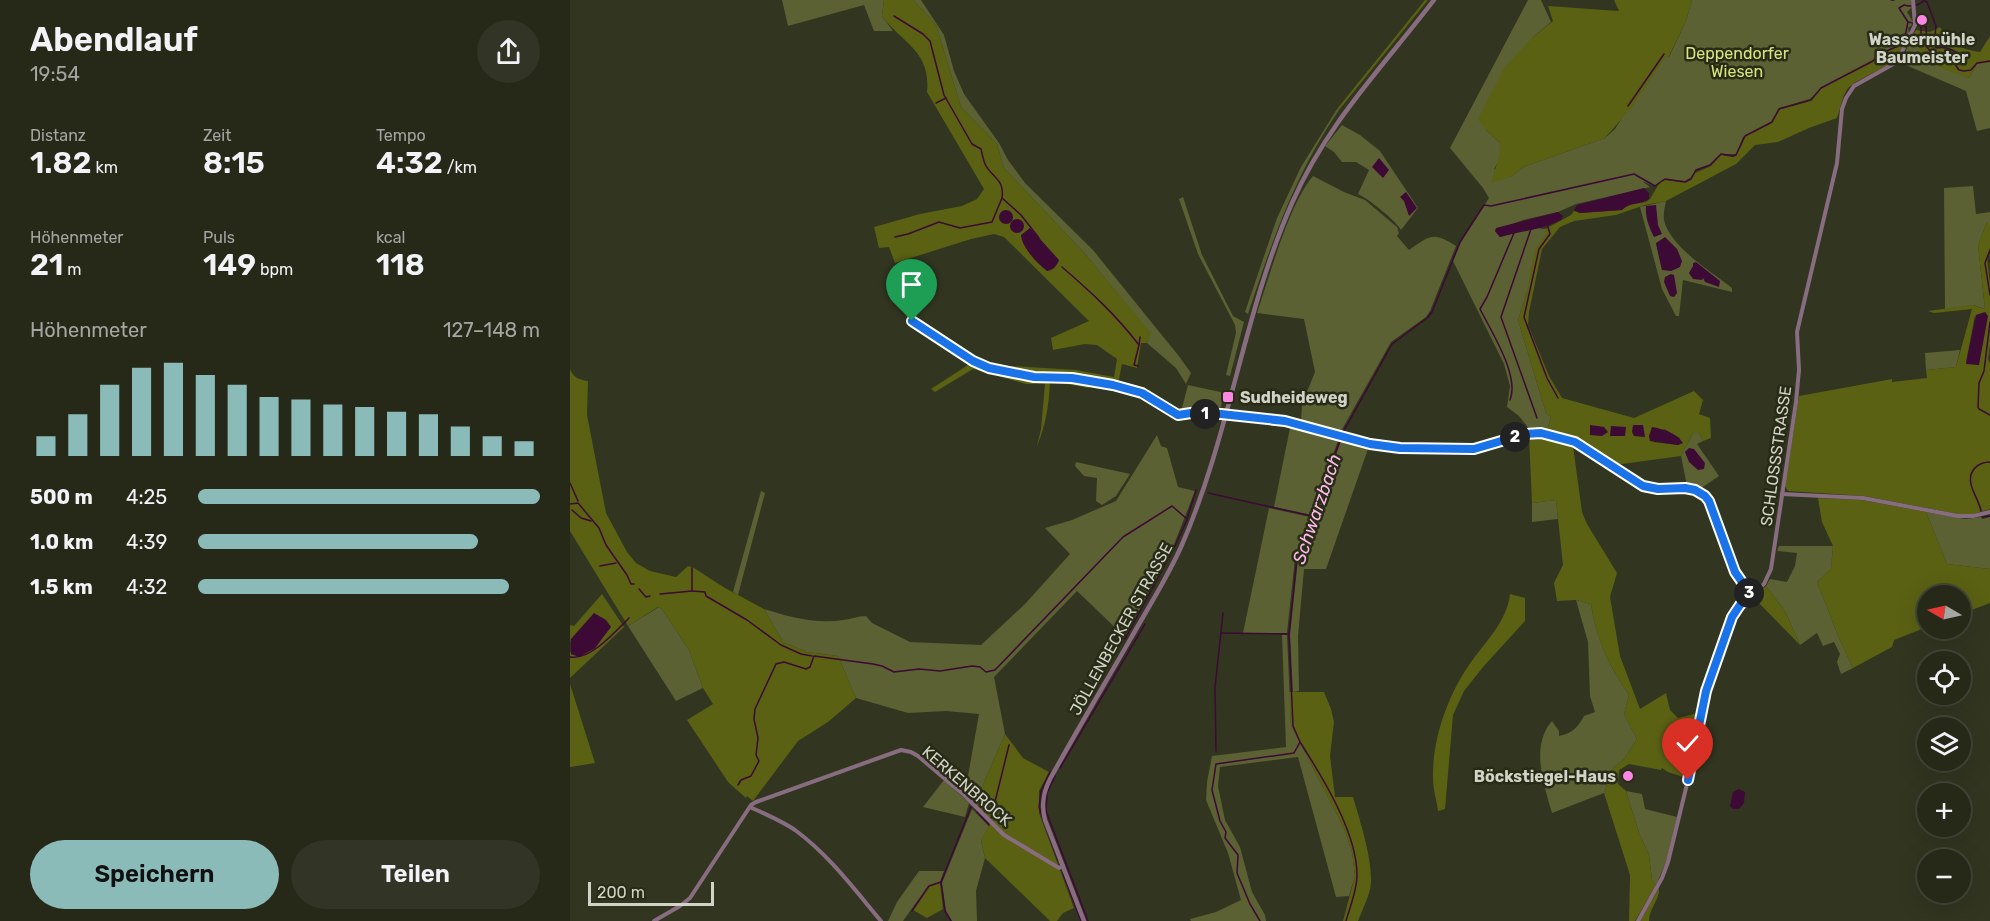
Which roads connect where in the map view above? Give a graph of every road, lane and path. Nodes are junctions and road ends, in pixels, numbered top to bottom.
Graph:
1 (1434, 0) edge
2 (1913, 0) edge
3 (895, 292) dead end
4 (1226, 415) junction
5 (1782, 494) junction
6 (1990, 512) edge
7 (1751, 595) junction
8 (750, 807) junction
9 (1064, 866) junction
10 (654, 921) edge
11 (881, 921) edge
12 (1084, 921) edge
13 (1638, 921) edge

1 - 4 street, JÖLLENBECKER STRASSE
2 - 5 street, SCHLOSSSTRASSE
3 - 4 street
4 - 7 street
4 - 9 street, JÖLLENBECKER STRASSE
5 - 6 street
5 - 7 street, SCHLOSSSTRASSE
7 - 13 street, SCHLOSSSTRASSE
8 - 9 street, KERKENBROCK
8 - 10 street
8 - 11 street
9 - 12 street, JÖLLENBECKER STRASSE

